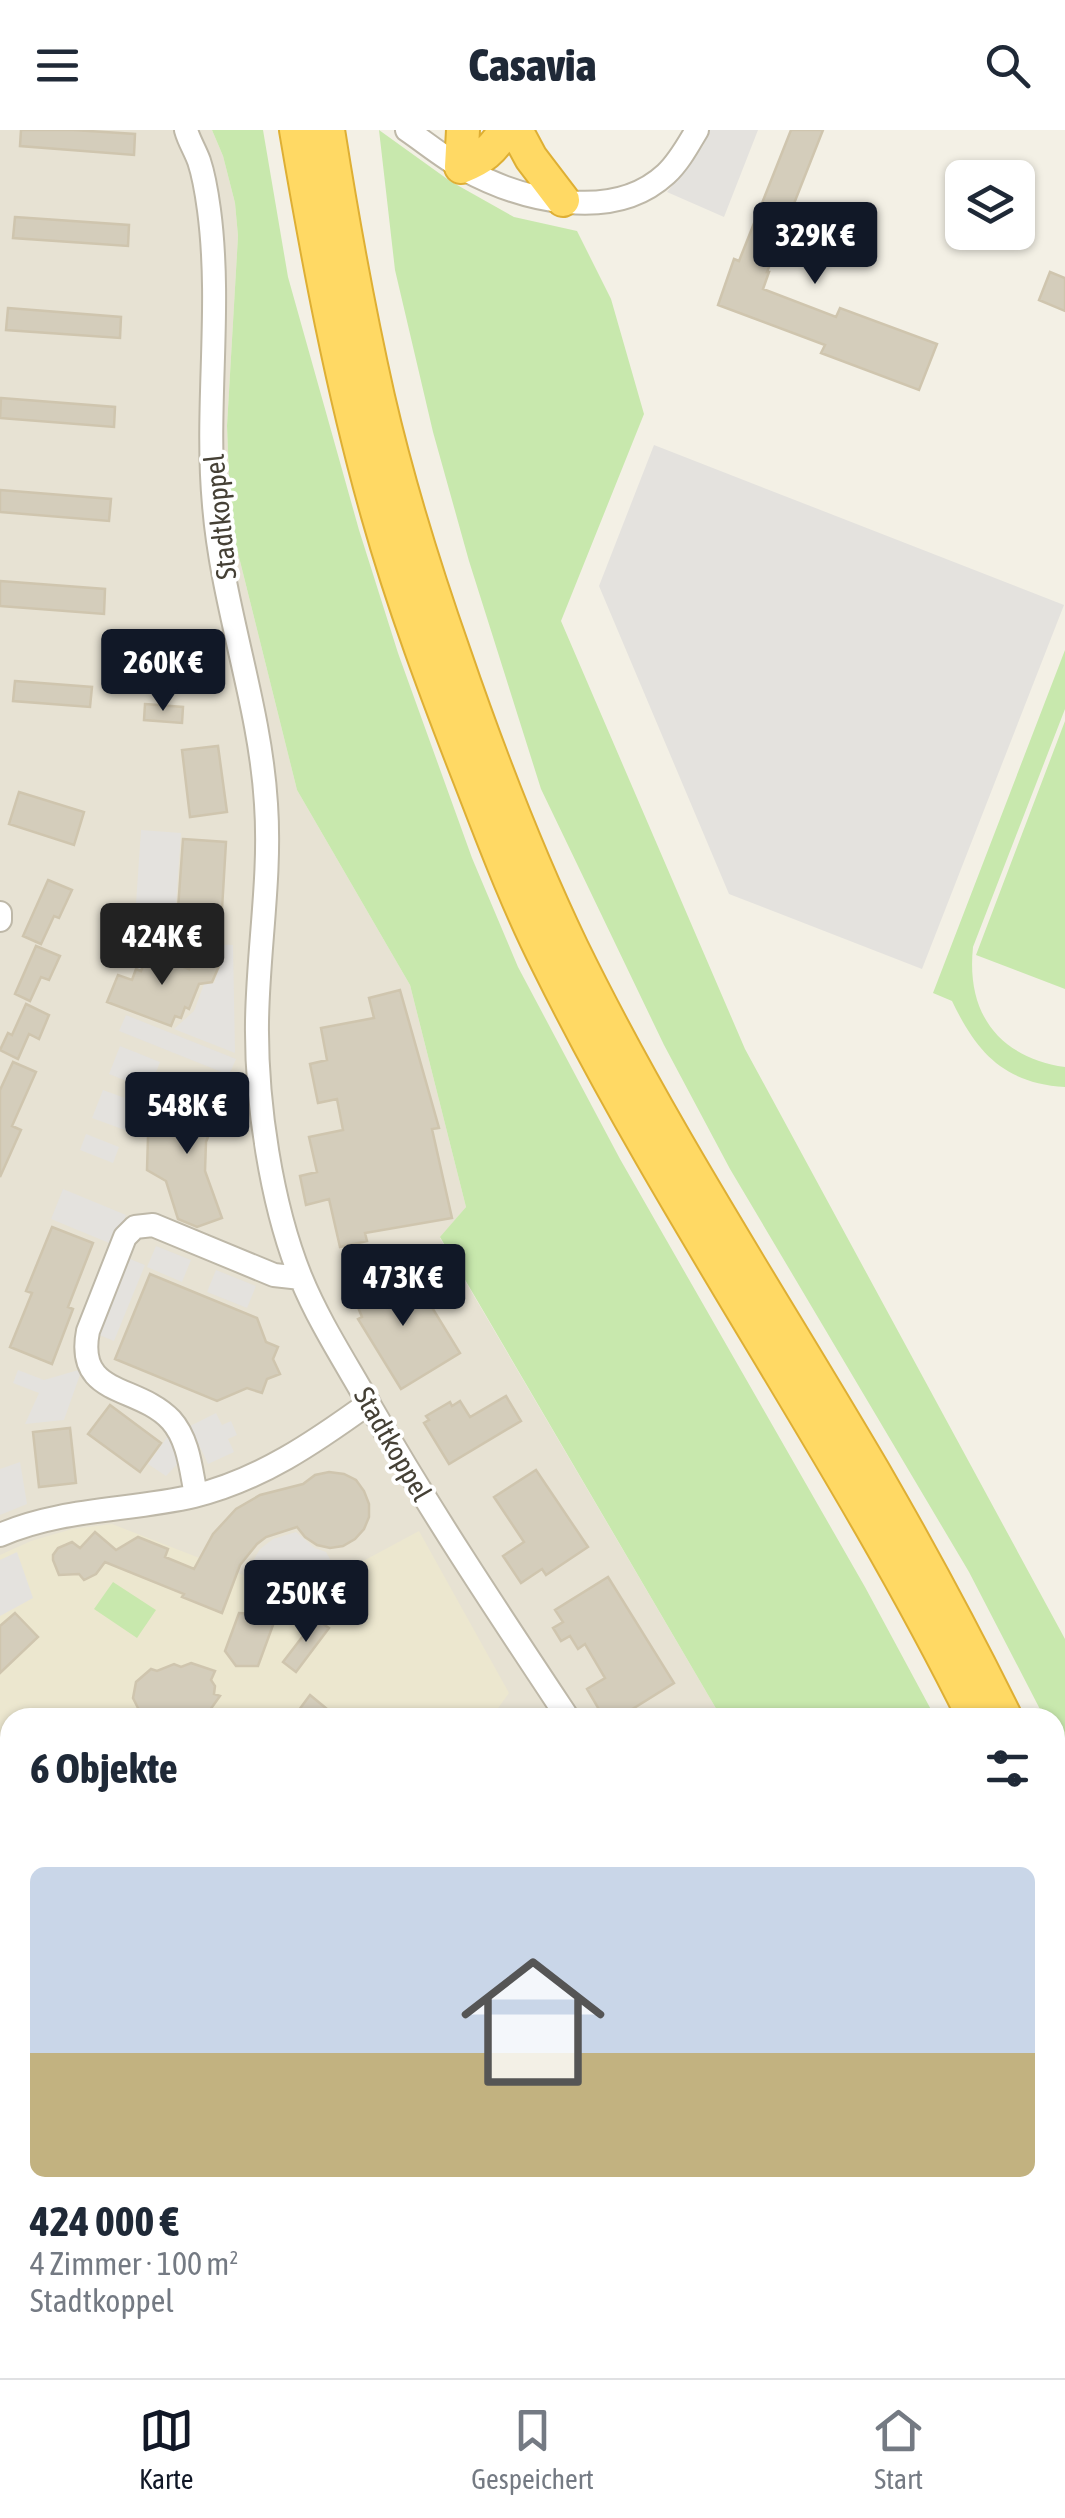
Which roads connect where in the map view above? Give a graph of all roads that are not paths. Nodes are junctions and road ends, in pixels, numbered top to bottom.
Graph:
1 (296, 130) edge
2 (328, 130) edge
3 (407, 130) edge
4 (463, 130) edge
5 (505, 130) edge
6 (516, 130) edge
7 (697, 130) edge
8 (185, 132) edge
9 (461, 167) junction
10 (563, 200) junction
11 (0, 913) edge
12 (0, 920) edge
13 (301, 1278) junction
14 (369, 1403) junction
15 (196, 1495) junction
16 (0, 1534) edge
17 (561, 1708) edge
18 (969, 1708) edge
19 (1001, 1708) edge

1 - 18 highway
2 - 19 highway
3 - 9 street
4 - 9 highway
5 - 9 highway
6 - 10 highway
7 - 10 street
8 - 13 street, Stadtkoppel
9 - 10 street
11 - 12 street
13 - 14 street, Stadtkoppel
13 - 15 street
14 - 15 street
14 - 17 street, Stadtkoppel
15 - 16 street

